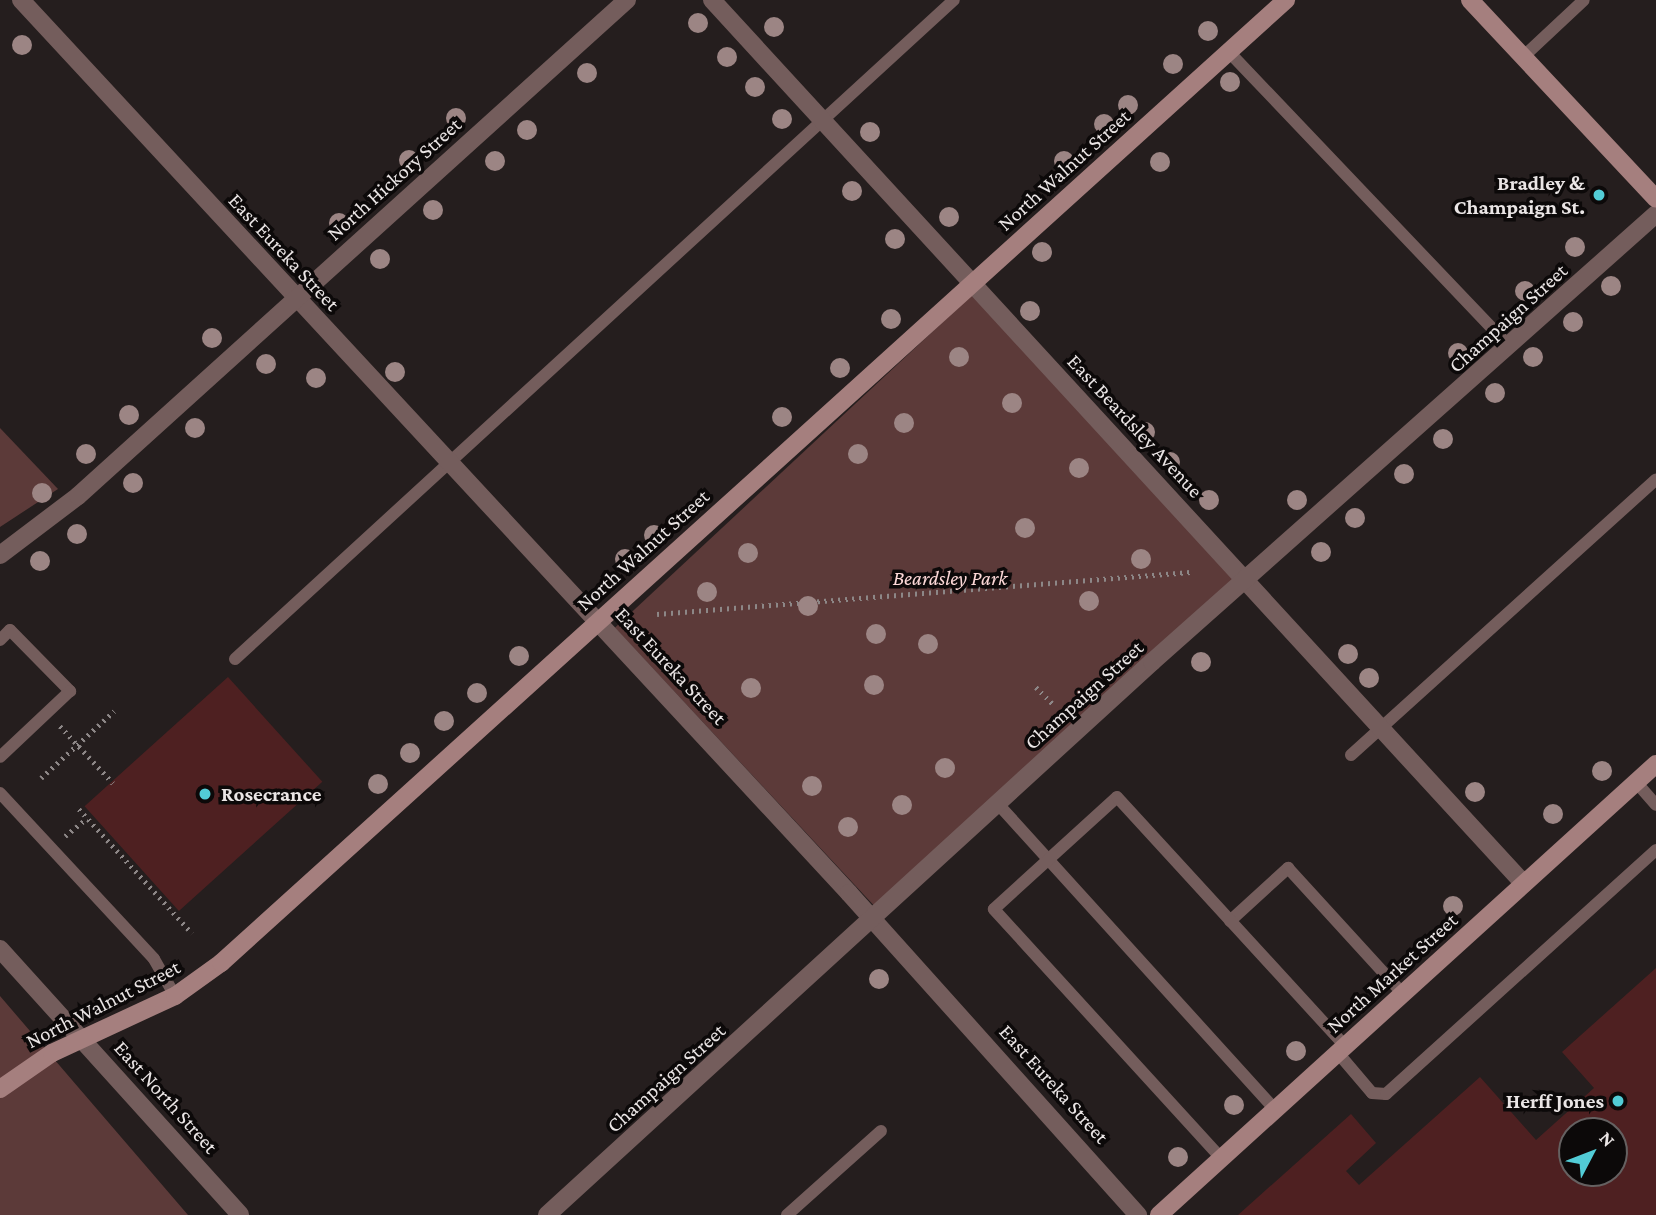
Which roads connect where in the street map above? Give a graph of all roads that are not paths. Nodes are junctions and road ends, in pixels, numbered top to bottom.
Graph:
1 (22, 0) edge
2 (627, 0) edge
3 (712, 0) edge
4 (954, 0) edge
5 (1286, 0) edge
6 (1470, 0) edge
7 (1584, 0) edge
8 (1229, 52) junction
9 (1523, 57) junction
10 (823, 120) junction
11 (1656, 199) edge
12 (1656, 214) edge
13 (974, 284) junction
14 (296, 299) junction
15 (1510, 347) junction
16 (445, 463) junction
17 (1656, 479) edge
18 (0, 555) edge
19 (1248, 582) junction
20 (598, 621) junction
21 (0, 640) edge
22 (235, 659) dead end
23 (1380, 727) junction
24 (1351, 755) dead end
25 (0, 757) edge
26 (1656, 764) edge
27 (1636, 782) junction
28 (0, 793) edge
29 (998, 804) junction
30 (1656, 806) edge
31 (1656, 850) edge
32 (1048, 860) junction
33 (1524, 884) junction
34 (873, 919) junction
35 (1230, 921) junction
36 (0, 948) edge
37 (1403, 994) junction
38 (175, 996) junction
39 (82, 1038) junction
40 (1342, 1050) junction
41 (0, 1089) edge
42 (1275, 1110) junction
43 (881, 1131) dead end
44 (1221, 1158) junction
45 (240, 1215) edge
46 (547, 1215) edge
47 (787, 1215) edge
48 (1138, 1215) edge
49 (1159, 1215) edge

1 - 14 street, East Eureka Street
2 - 14 street, North Hickory Street
3 - 10 street, East Beardsley Avenue
4 - 10 lane
5 - 8 street, North Walnut Street
6 - 9 street
7 - 9 lane
8 - 13 street, North Walnut Street
8 - 15 lane
9 - 11 street
10 - 13 street, East Beardsley Avenue
10 - 16 lane
12 - 15 street, Champaign Street
13 - 19 street, East Beardsley Avenue
13 - 20 street, North Walnut Street
14 - 16 street, East Eureka Street
14 - 18 street, North Hickory Street
15 - 19 street, Champaign Street
16 - 20 street, East Eureka Street
16 - 22 lane
17 - 23 lane
19 - 23 street, East Beardsley Avenue
19 - 29 street, Champaign Street
20 - 34 street, East Eureka Street
20 - 38 street, North Walnut Street
21 - 25 lane
23 - 24 lane
23 - 33 street, East Beardsley Avenue
26 - 27 street, North Market Street
27 - 30 lane
27 - 33 street, North Market Street
28 - 38 lane
29 - 32 lane
29 - 34 street, Champaign Street
31 - 40 lane
32 - 35 lane
32 - 42 lane
32 - 44 lane
33 - 37 street, North Market Street
34 - 46 street, Champaign Street
34 - 48 street, East Eureka Street
35 - 37 lane
35 - 40 lane
36 - 39 street, East North Street
37 - 40 street, North Market Street
38 - 39 street, North Walnut Street
39 - 41 street, North Walnut Street
39 - 45 street, East North Street
40 - 42 street, North Market Street
42 - 44 street, North Market Street
43 - 47 lane
44 - 49 street, North Market Street

